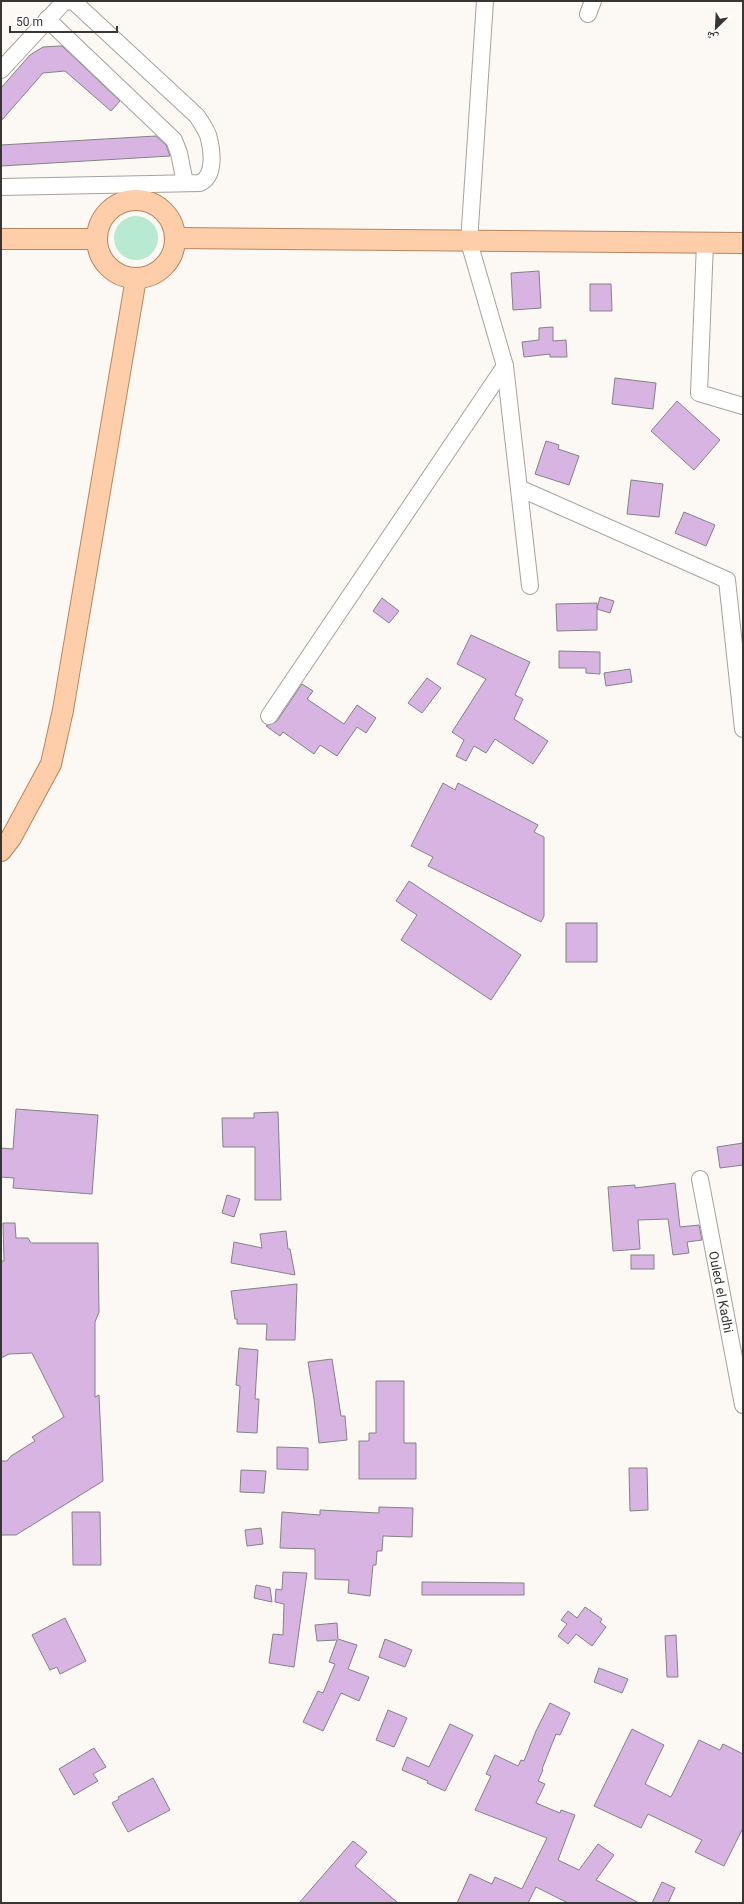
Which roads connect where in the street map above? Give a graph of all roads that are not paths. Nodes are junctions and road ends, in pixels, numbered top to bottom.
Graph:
1 (68, 1) edge
2 (485, 1) edge
3 (48, 19) junction
4 (1, 70) edge
5 (185, 183) junction
6 (1, 187) edge
7 (175, 238) junction
8 (97, 239) junction
9 (1, 240) edge
10 (468, 242) junction
11 (705, 243) junction
12 (743, 243) edge
13 (136, 278) junction
14 (505, 366) junction
15 (743, 406) edge
16 (519, 488) junction
17 (530, 586) dead end
18 (269, 716) dead end
19 (743, 729) edge
20 (1, 851) edge
21 (700, 1179) dead end
22 (743, 1405) edge

1 - 3 street
1 - 5 street
2 - 10 street
3 - 4 street
3 - 5 street
5 - 6 street
7 - 8 main road
7 - 10 main road
7 - 13 main road
8 - 9 main road
8 - 13 main road
10 - 11 main road
10 - 14 street
11 - 12 main road
11 - 15 street
13 - 20 main road
14 - 16 street
14 - 18 street
16 - 17 street
16 - 19 street
21 - 22 street, Ouled el Kadhi

